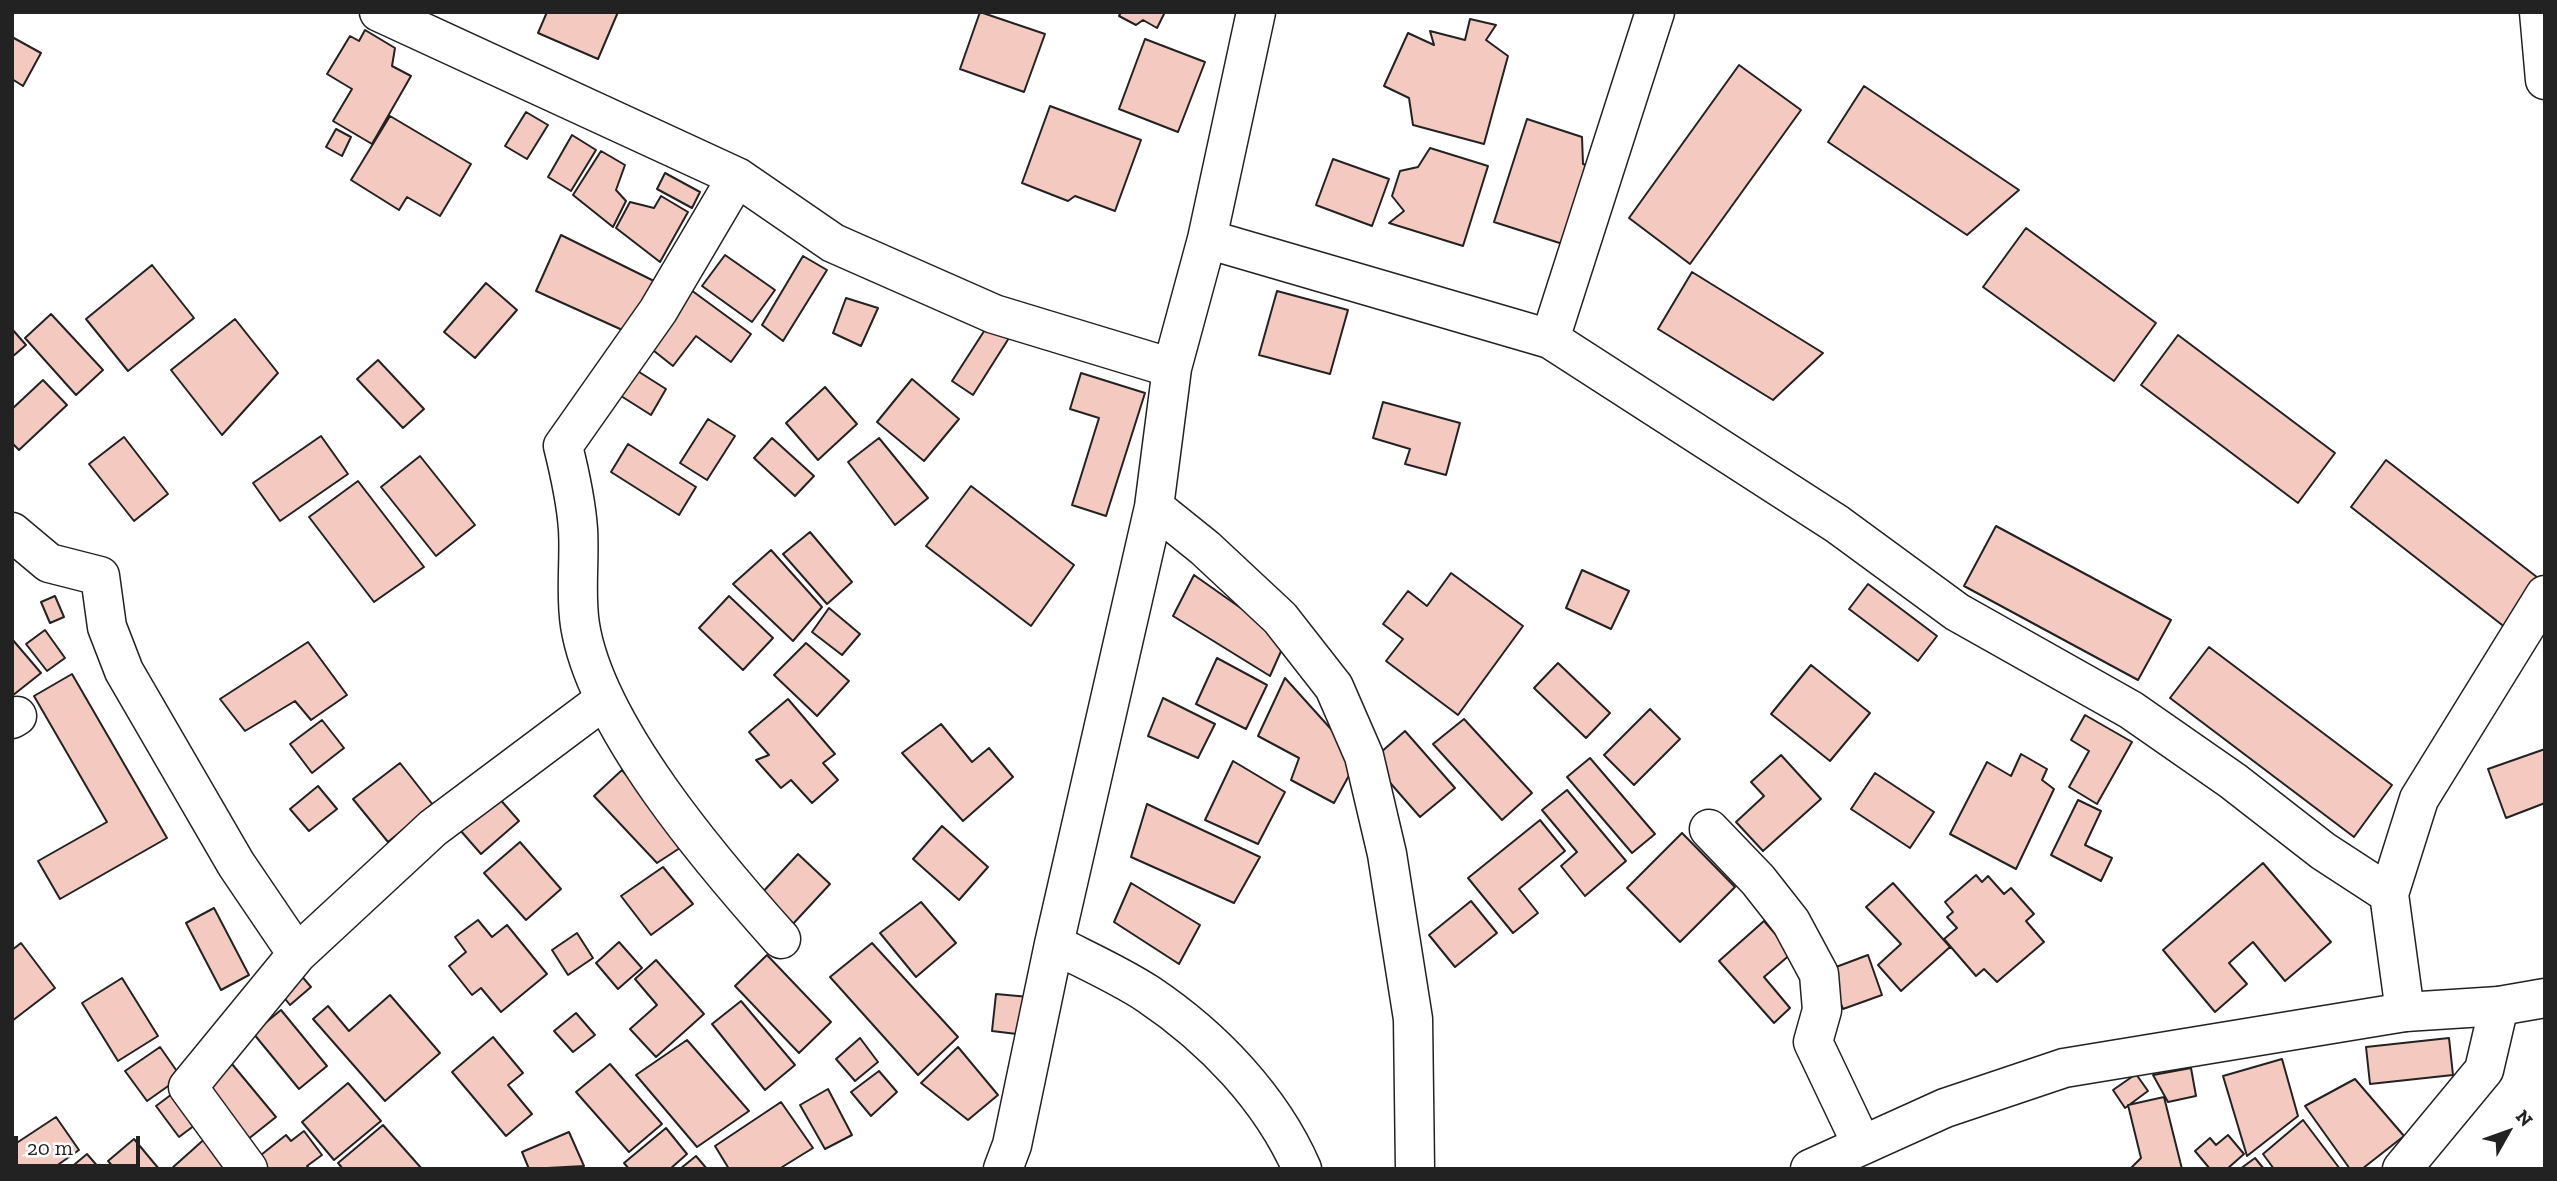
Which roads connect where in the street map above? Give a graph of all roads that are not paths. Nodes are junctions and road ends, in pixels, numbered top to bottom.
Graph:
1 (379, 12) edge
2 (1256, 12) edge
3 (1655, 12) edge
4 (2539, 12) edge
5 (2545, 80) edge
6 (737, 177) junction
7 (1207, 239) junction
8 (1550, 339) junction
9 (1172, 368) junction
10 (1154, 507) junction
11 (12, 533) edge
12 (2545, 595) edge
13 (604, 700) junction
14 (1709, 829) dead end
15 (2389, 894) junction
16 (781, 939) dead end
17 (1054, 944) junction
18 (297, 954) junction
19 (2545, 998) edge
20 (2499, 1006) junction
21 (2405, 1012) junction
22 (1862, 1145) junction
23 (248, 1169) edge
24 (1003, 1169) edge
25 (1302, 1169) edge
26 (1415, 1169) edge
27 (1810, 1169) edge
28 (2402, 1169) edge

1 - 6 street
2 - 7 street
3 - 8 street
4 - 5 street
6 - 9 street
6 - 13 street
7 - 8 street
7 - 9 street
8 - 15 street
9 - 10 street
10 - 17 street
10 - 26 street
11 - 18 street
12 - 15 street
13 - 16 street
13 - 18 street
14 - 22 street
15 - 21 street
17 - 24 street
17 - 25 street
18 - 23 street
19 - 20 street
20 - 21 street
20 - 28 street
21 - 22 street
22 - 27 street

